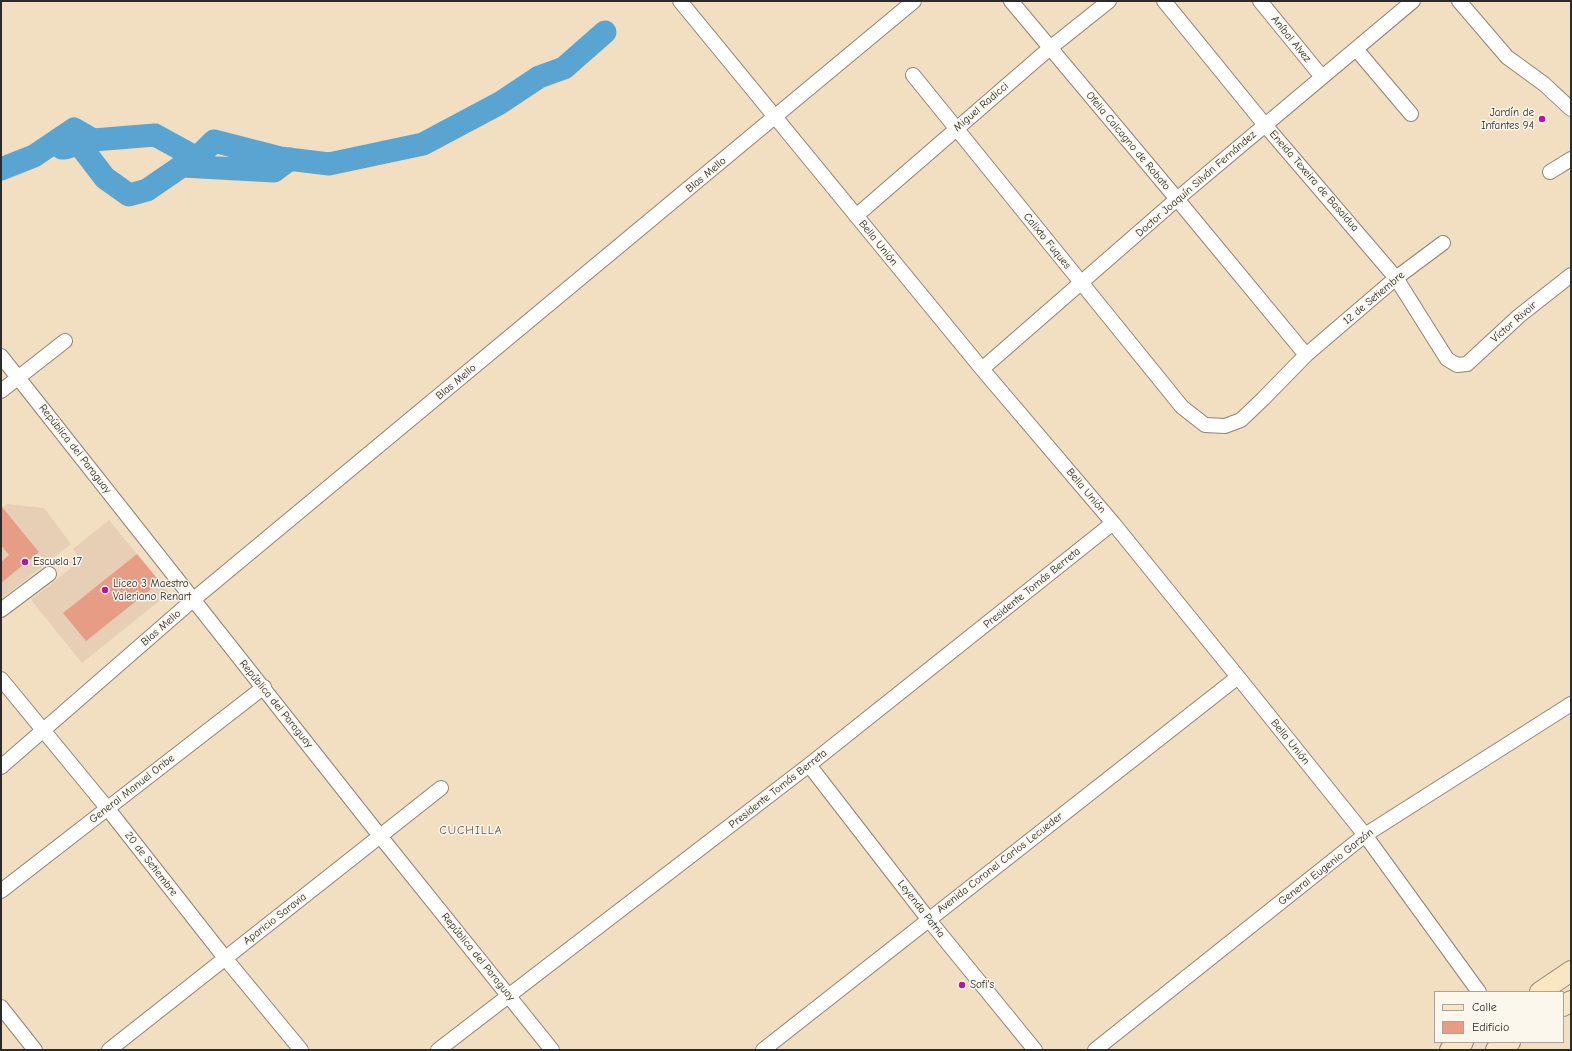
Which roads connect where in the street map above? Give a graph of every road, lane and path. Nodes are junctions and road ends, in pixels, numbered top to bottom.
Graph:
1 (680, 1) edge
2 (914, 1) edge
3 (1011, 1) edge
4 (1109, 1) edge
5 (1164, 1) edge
6 (1260, 1) edge
7 (1413, 1) edge
8 (1459, 1) edge
9 (1050, 48) junction
10 (1356, 49) junction
11 (913, 75) dead end
12 (1322, 77) junction
13 (1571, 109) edge
14 (1411, 114) dead end
15 (775, 118) junction
16 (1265, 125) junction
17 (956, 129) junction
18 (1571, 159) edge
19 (1550, 172) dead end
20 (1178, 199) junction
21 (856, 216) junction
22 (1443, 243) dead end
23 (1571, 275) edge
24 (1396, 278) junction
25 (1082, 284) junction
26 (65, 341) dead end
27 (1, 356) edge
28 (1306, 356) junction
29 (1457, 365) joint
30 (982, 369) junction
31 (18, 378) junction
32 (1, 391) edge
33 (1182, 406) joint
34 (1113, 523) junction
35 (49, 574) dead end
36 (194, 599) junction
37 (1, 610) edge
38 (1238, 677) junction
39 (1, 679) edge
40 (264, 687) junction
41 (1571, 704) edge
42 (43, 730) junction
43 (809, 765) junction
44 (1, 767) edge
45 (441, 788) dead end
46 (108, 809) junction
47 (1365, 835) junction
48 (380, 836) junction
49 (1, 891) edge
50 (929, 920) junction
51 (224, 958) junction
52 (1571, 971) edge
53 (1478, 991) edge
54 (1541, 991) edge
55 (509, 996) junction
56 (1, 1007) edge
57 (1461, 1043) edge
58 (1509, 1043) edge
59 (36, 1050) edge
60 (109, 1050) edge
61 (301, 1050) edge
62 (438, 1050) edge
63 (552, 1050) edge
64 (763, 1050) edge
65 (1035, 1050) edge
66 (1095, 1050) edge
67 (1450, 1050) edge
68 (1496, 1050) edge

1 - 15 street, Bella Unión
2 - 15 street, Blas Mello
3 - 9 street, Ofelia Calcagno de Robato
4 - 9 street, Miguel Radicci
5 - 16 street, Eneida Texeira de Basaldua
6 - 12 street, Aníbal Alvez
7 - 10 street, Doctor Joaquín Silván Fernández
8 - 13 street
9 - 17 street, Miguel Radicci
9 - 20 street, Ofelia Calcagno de Robato
10 - 12 street, Doctor Joaquín Silván Fernández
10 - 14 street
11 - 17 street, Calixto Fuques
12 - 16 street, Doctor Joaquín Silván Fernández
15 - 21 street, Bella Unión
15 - 36 street, Blas Mello
16 - 20 street, Doctor Joaquín Silván Fernández
16 - 24 street, Eneida Texeira de Basaldua
17 - 21 street, Miguel Radicci
17 - 25 street, Calixto Fuques
18 - 19 street
20 - 25 street, Doctor Joaquín Silván Fernández
20 - 28 street, Ofelia Calcagno de Robato
21 - 30 street, Bella Unión
22 - 24 street, 12 de Setiembre
23 - 29 street, Víctor Rivoir
24 - 28 street, 12 de Setiembre
24 - 29 street, Eneida Texeira de Basaldua
25 - 30 street, Doctor Joaquín Silván Fernández
25 - 33 street, Calixto Fuques
26 - 31 street
27 - 31 street, República del Paraguay
28 - 33 street, 12 de Setiembre
30 - 34 street, Bella Unión
31 - 32 street
31 - 36 street, República del Paraguay
34 - 38 street, Bella Unión
34 - 43 street, Presidente Tomás Berreta
35 - 37 street
36 - 40 street, República del Paraguay
36 - 42 street, Blas Mello
38 - 47 street, Bella Unión
38 - 50 street, Avenida Coronel Carlos Lecueder
39 - 42 street, 20 de Setiembre
40 - 46 street, General Manuel Oribe
40 - 48 street, República del Paraguay
41 - 47 street, General Eugenio Garzón
42 - 44 street, Blas Mello
42 - 46 street, 20 de Setiembre
43 - 50 street, Leyenda Patria
43 - 55 street, Presidente Tomás Berreta
45 - 48 street, Aparicio Saravia
46 - 49 street, General Manuel Oribe
46 - 51 street, 20 de Setiembre
47 - 53 street, Bella Unión
47 - 66 street, General Eugenio Garzón
48 - 51 street, Aparicio Saravia
48 - 55 street, República del Paraguay
50 - 64 street, Avenida Coronel Carlos Lecueder
50 - 65 street, Leyenda Patria
51 - 60 street, Aparicio Saravia
51 - 61 street, 20 de Setiembre
52 - 54 main road
55 - 62 street, Presidente Tomás Berreta
55 - 63 street, República del Paraguay
56 - 59 street
57 - 67 main road
58 - 68 main road

